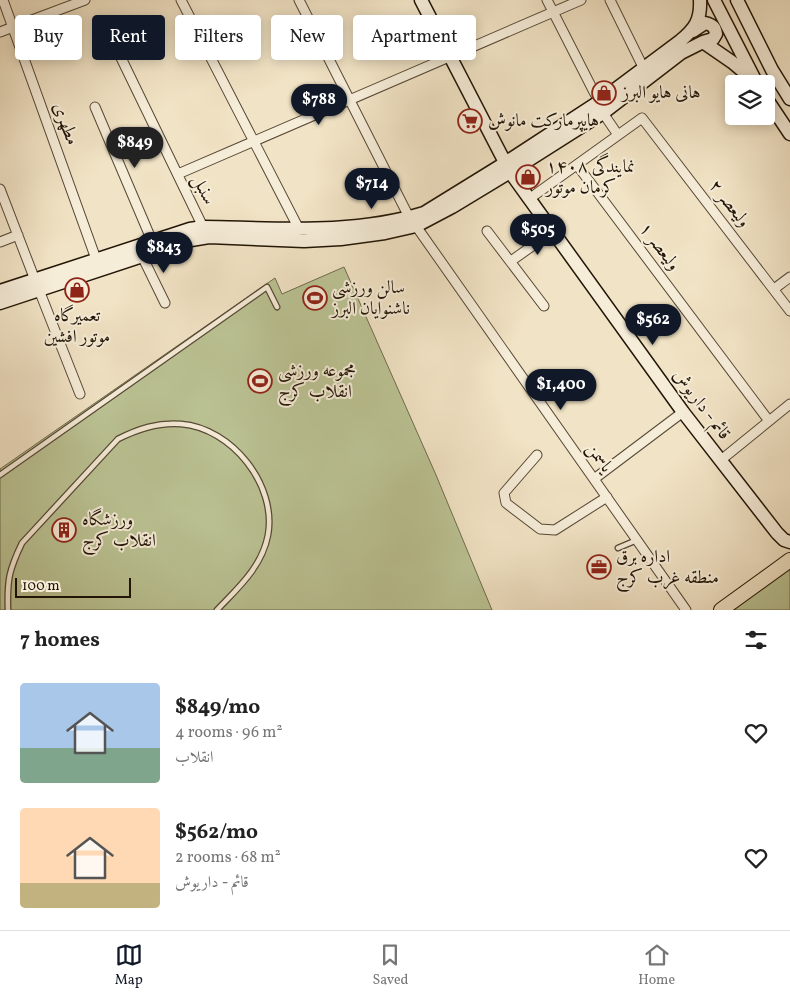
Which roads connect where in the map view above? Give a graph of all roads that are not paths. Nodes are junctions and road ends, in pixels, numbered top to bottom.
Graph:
1 (3, 0) edge
2 (85, 0) edge
3 (181, 0) edge
4 (299, 0) edge
5 (421, 0) edge
6 (547, 0) edge
7 (580, 0) edge
8 (610, 0) edge
9 (700, 0) edge
10 (714, 0) edge
11 (737, 0) edge
12 (553, 12) junction
13 (429, 15) edge
14 (12, 27) junction
15 (693, 31) junction
16 (0, 32) edge
17 (703, 42) junction
18 (476, 46) edge
19 (122, 60) edge
20 (444, 60) edge
21 (453, 60) edge
22 (644, 69) junction
23 (747, 75) edge
24 (753, 75) edge
25 (595, 94) dead end
26 (790, 99) edge
27 (351, 100) junction
28 (95, 108) dead end
29 (775, 112) edge
30 (603, 113) junction
31 (790, 134) edge
32 (618, 135) junction
33 (254, 141) junction
34 (577, 164) junction
35 (508, 168) junction
36 (178, 174) junction
37 (0, 190) edge
38 (529, 199) junction
39 (4, 213) edge
40 (412, 221) junction
41 (203, 227) junction
42 (299, 229) junction
43 (487, 231) dead end
44 (552, 232) junction
45 (18, 235) junction
46 (152, 241) junction
47 (0, 242) edge
48 (142, 256) junction
49 (96, 259) junction
50 (511, 262) junction
51 (790, 278) edge
52 (37, 285) junction
53 (774, 290) junction
54 (0, 291) edge
55 (0, 303) edge
56 (165, 303) dead end
57 (277, 306) dead end
58 (544, 306) dead end
59 (790, 311) edge
60 (80, 394) dead end
61 (790, 404) edge
62 (683, 412) junction
63 (769, 421) junction
64 (537, 455) dead end
65 (721, 460) junction
66 (0, 475) edge
67 (594, 479) junction
68 (607, 498) junction
69 (637, 540) junction
70 (790, 542) edge
71 (618, 548) dead end
72 (790, 560) edge
73 (8, 610) edge
74 (217, 610) edge
75 (686, 610) edge
76 (721, 610) edge

1 - 14 street, مطهری
2 - 14 street
3 - 33 street
4 - 27 street, یاسمن
5 - 13 main road, قائم - داریوش
6 - 12 street
7 - 12 street
8 - 22 street
9 - 15 main road
10 - 24 main road
11 - 26 main road
12 - 18 street
12 - 25 street
14 - 16 street
14 - 49 street, مطهری
15 - 17 main road
15 - 22 main road
17 - 23 main road
17 - 30 main road
19 - 36 street, سنبل
20 - 27 street
21 - 35 main road, قائم - داریوش
22 - 35 main road
27 - 33 street
27 - 40 street, یاسمن
28 - 46 street
29 - 31 main road
30 - 32 street
30 - 35 main road
32 - 34 street
32 - 53 street, ولیعصر ۲
33 - 36 street
33 - 42 street
34 - 38 street
34 - 63 street, ولیعصر ۱
35 - 38 main road, قائم - داریوش
35 - 40 main road
36 - 41 street, سنبل
37 - 39 street
38 - 44 main road, قائم - داریوش
39 - 45 street
40 - 42 main road
40 - 48 main road
40 - 67 street, یاسمن
41 - 42 main road
41 - 46 main road
43 - 50 street
44 - 50 street
44 - 62 main road, قائم - داریوش
45 - 47 street
45 - 52 street
46 - 49 main road
48 - 52 main road
48 - 56 street
49 - 52 main road
50 - 58 street
51 - 53 street
52 - 54 main road
52 - 55 main road
52 - 60 street
53 - 59 street, ولیعصر ۲
57 - 66 lane
61 - 63 street
62 - 65 main road, قائم - داریوش
62 - 67 street
63 - 65 street
64 - 68 street
65 - 70 main road, قائم - داریوش
67 - 68 street, یاسمن
68 - 69 street, یاسمن
69 - 71 lane
69 - 75 street, یاسمن
72 - 76 main road
73 - 74 lane

